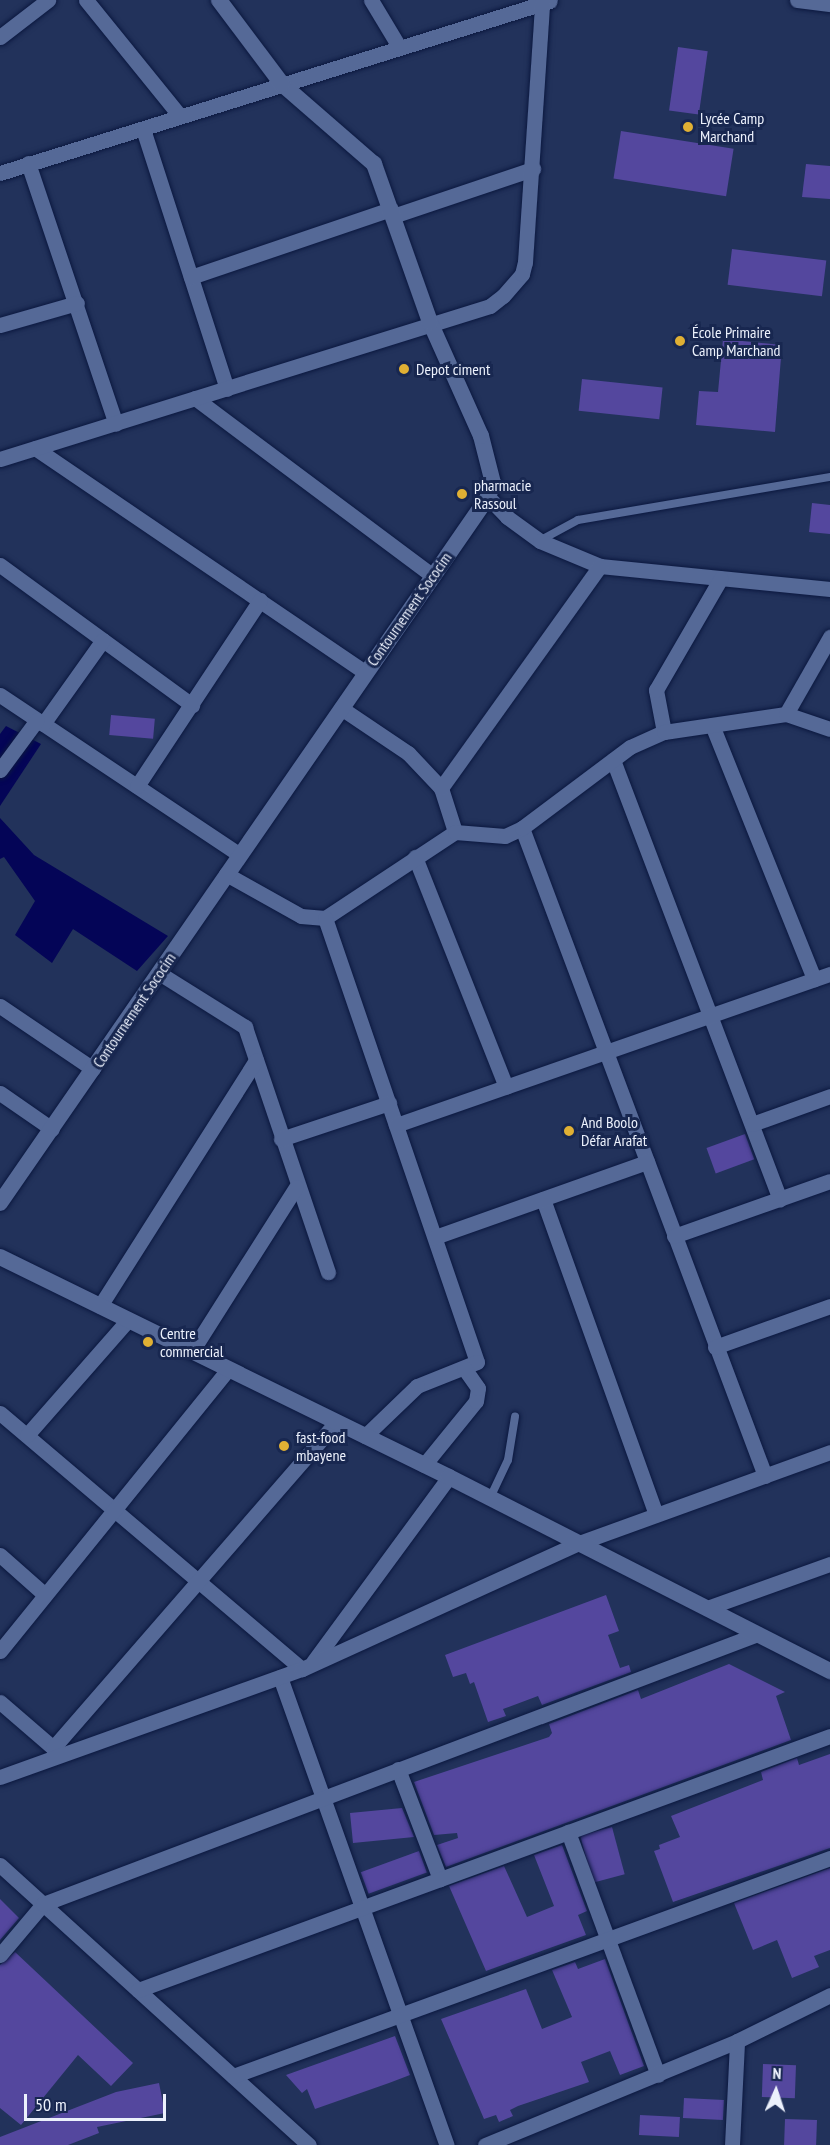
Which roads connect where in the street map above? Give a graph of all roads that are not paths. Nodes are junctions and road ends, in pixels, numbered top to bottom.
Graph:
1 (48, 0) edge
2 (86, 0) edge
3 (219, 0) edge
4 (371, 0) edge
5 (796, 0) edge
6 (547, 1) edge
7 (830, 4) edge
8 (0, 37) edge
9 (398, 45) junction
10 (282, 84) junction
11 (180, 116) junction
12 (143, 129) junction
13 (28, 164) junction
14 (533, 169) junction
15 (0, 172) edge
16 (392, 213) junction
17 (190, 277) junction
18 (77, 303) junction
19 (430, 322) junction
20 (0, 325) edge
21 (227, 388) junction
22 (195, 398) junction
23 (116, 424) junction
24 (35, 448) junction
25 (0, 459) edge
26 (830, 477) edge
27 (488, 497) junction
28 (540, 541) junction
29 (0, 565) edge
30 (600, 566) junction
31 (432, 575) junction
32 (721, 578) junction
33 (830, 589) edge
34 (260, 600) junction
35 (830, 637) edge
36 (103, 640) junction
37 (365, 672) junction
38 (0, 695) edge
39 (192, 705) junction
40 (341, 708) junction
41 (786, 714) junction
42 (40, 722) junction
43 (712, 725) junction
44 (830, 729) edge
45 (664, 732) junction
46 (613, 760) junction
47 (0, 770) edge
48 (137, 786) junction
49 (441, 788) junction
50 (522, 828) junction
51 (455, 832) junction
52 (240, 855) junction
53 (415, 857) junction
54 (226, 874) junction
55 (325, 918) junction
56 (159, 974) junction
57 (830, 974) edge
58 (814, 979) junction
59 (0, 1006) edge
60 (711, 1015) junction
61 (605, 1052) junction
62 (256, 1060) junction
63 (93, 1069) junction
64 (506, 1087) junction
65 (0, 1093) edge
66 (830, 1096) edge
67 (389, 1103) junction
68 (752, 1124) junction
69 (396, 1125) junction
70 (52, 1129) junction
71 (281, 1139) junction
72 (646, 1162) junction
73 (830, 1181) edge
74 (296, 1187) junction
75 (543, 1199) junction
76 (780, 1199) junction
77 (0, 1203) edge
78 (674, 1236) junction
79 (435, 1237) junction
80 (0, 1257) edge
81 (328, 1272) dead end
82 (100, 1306) junction
83 (830, 1306) edge
84 (128, 1320) junction
85 (715, 1347) junction
86 (192, 1351) junction
87 (464, 1368) junction
88 (228, 1369) junction
89 (0, 1413) edge
90 (515, 1417) dead end
91 (336, 1422) junction
92 (27, 1435) junction
93 (365, 1436) junction
94 (830, 1452) edge
95 (424, 1465) junction
96 (765, 1476) junction
97 (449, 1477) junction
98 (490, 1498) junction
99 (114, 1510) junction
100 (656, 1514) junction
101 (579, 1543) junction
102 (0, 1555) edge
103 (830, 1564) edge
104 (198, 1581) junction
105 (44, 1594) junction
106 (707, 1608) junction
107 (758, 1634) junction
108 (0, 1651) edge
109 (307, 1667) junction
110 (830, 1671) edge
111 (280, 1677) junction
112 (0, 1702) edge
113 (830, 1736) edge
114 (57, 1752) junction
115 (398, 1769) junction
116 (0, 1777) edge
117 (323, 1797) junction
118 (568, 1832) junction
119 (830, 1858) edge
120 (0, 1865) edge
121 (440, 1879) junction
122 (42, 1904) junction
123 (363, 1908) junction
124 (608, 1939) junction
125 (0, 1955) edge
126 (138, 1990) junction
127 (830, 1995) edge
128 (401, 2015) junction
129 (737, 2041) junction
130 (658, 2075) junction
131 (233, 2076) junction
132 (309, 2145) edge
133 (447, 2145) edge
134 (485, 2145) edge
135 (732, 2145) edge

1 - 8 street
2 - 11 street
3 - 10 street
4 - 9 street
5 - 7 street
6 - 9 street
6 - 14 street
9 - 10 street
10 - 11 street
10 - 16 street
11 - 12 street
12 - 13 street
12 - 17 street
13 - 15 street
13 - 18 street
14 - 16 street
14 - 19 street
16 - 17 street
16 - 19 street
17 - 21 street
18 - 20 street
18 - 23 street
19 - 21 street
19 - 27 street
21 - 22 street
22 - 23 street
22 - 31 street
23 - 24 street
24 - 25 street
24 - 34 street
26 - 28 lane
27 - 28 street
27 - 31 street, Contournement Sococim
28 - 30 street
29 - 36 street
30 - 32 street
30 - 49 street
31 - 37 street, Contournement Sococim
32 - 33 street
32 - 45 street
34 - 37 street
34 - 39 street
35 - 41 street
36 - 39 street
36 - 42 street
37 - 40 street, Contournement Sococim
38 - 42 street
39 - 48 street
40 - 49 street
40 - 52 street, Contournement Sococim
41 - 43 street
41 - 44 street
42 - 47 street
42 - 48 street
43 - 45 street
43 - 58 street
45 - 46 street
46 - 50 street
46 - 60 street
48 - 52 street
49 - 51 street
50 - 51 street
50 - 61 street
51 - 53 street
52 - 54 street, Contournement Sococim
53 - 55 street
53 - 64 street
54 - 55 street
54 - 56 street, Contournement Sococim
55 - 67 street
56 - 62 street
56 - 63 street, Contournement Sococim
57 - 58 street
58 - 60 street
59 - 63 street
60 - 61 street
60 - 68 street
61 - 64 street
61 - 72 street
62 - 71 street
62 - 82 street
63 - 70 street, Contournement Sococim
64 - 69 street
65 - 70 street
66 - 68 street
67 - 69 street
67 - 71 street
68 - 76 street
69 - 79 street
70 - 77 street, Contournement Sococim
71 - 74 street
72 - 75 street
72 - 78 street
73 - 76 street
74 - 81 street
74 - 86 street
75 - 79 street
75 - 100 street
76 - 78 street
78 - 85 street
79 - 87 street
80 - 82 street
82 - 84 street
83 - 85 street
84 - 86 street
84 - 92 street
85 - 96 street
86 - 88 street
87 - 93 street
87 - 95 street
88 - 91 street
88 - 99 street
89 - 92 street
90 - 98 lane
91 - 93 street
91 - 104 street
92 - 99 street
93 - 95 street
94 - 96 street
95 - 97 street
96 - 100 street
97 - 98 street
97 - 109 street
98 - 101 street
99 - 104 street
99 - 105 street
100 - 101 street
101 - 106 street
101 - 109 street
102 - 105 street
103 - 106 street
104 - 109 street
104 - 114 street
105 - 108 street
106 - 107 street
107 - 110 street
107 - 115 street
109 - 111 street
111 - 114 street
111 - 117 street
112 - 114 street
113 - 118 street
114 - 116 street
115 - 117 street
115 - 121 street
117 - 122 street
117 - 123 street
118 - 121 street
118 - 124 street
119 - 124 street
120 - 122 street
121 - 123 street
122 - 125 street
122 - 126 street
123 - 126 street
123 - 128 street
124 - 128 street
124 - 130 street
126 - 131 street
127 - 129 street
128 - 131 street
128 - 133 street
129 - 130 street
129 - 135 street
130 - 134 street
131 - 132 street

